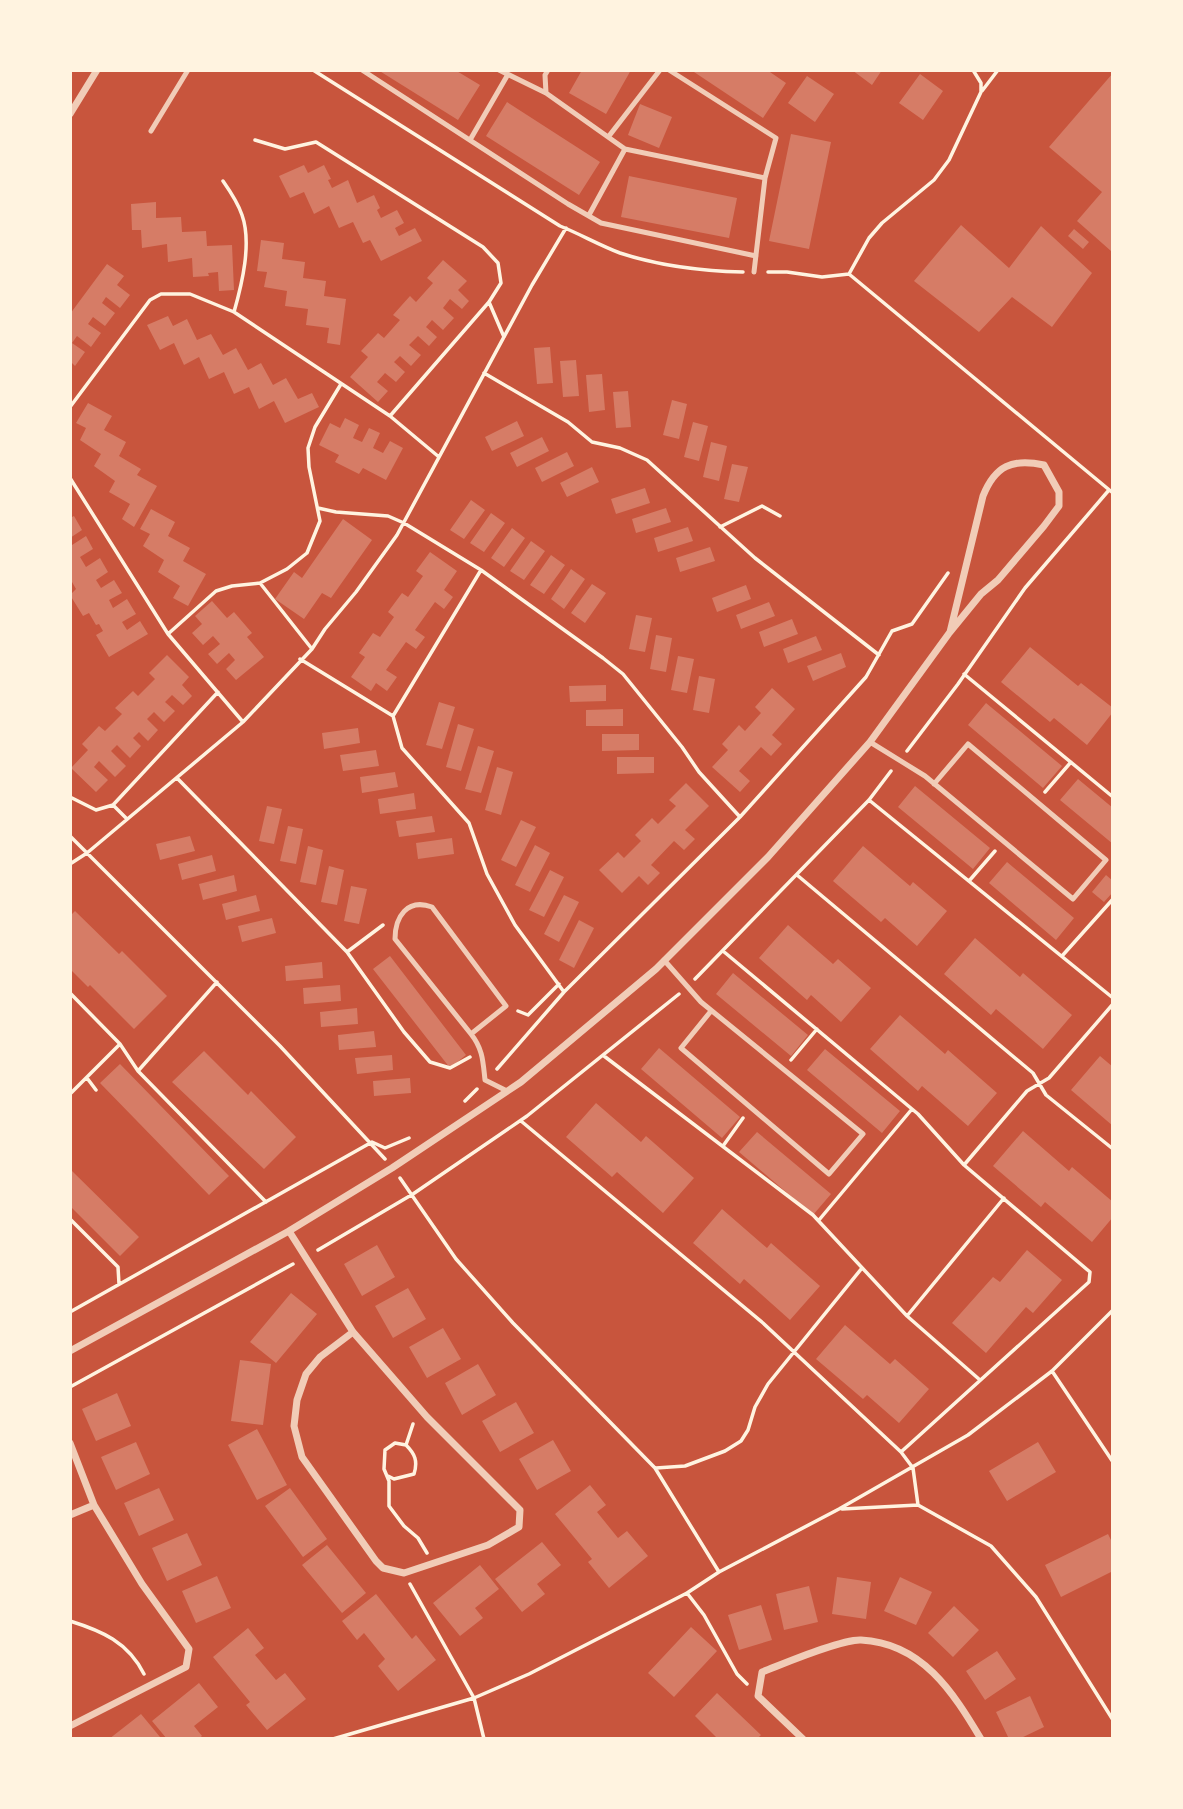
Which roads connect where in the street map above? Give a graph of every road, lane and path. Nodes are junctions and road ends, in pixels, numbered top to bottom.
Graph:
1 (97, 70) edge
2 (188, 70) edge
3 (313, 70) edge
4 (362, 70) edge
5 (499, 70) edge
6 (548, 70) edge
7 (660, 70) edge
8 (668, 70) edge
9 (974, 70) edge
10 (998, 70) edge
11 (507, 76) junction
12 (981, 92) junction
13 (546, 93) junction
14 (70, 114) edge
15 (151, 131) dead end
16 (609, 136) junction
17 (255, 140) dead end
18 (470, 140) junction
19 (625, 149) junction
20 (765, 178) junction
21 (223, 181) dead end
22 (589, 215) junction
23 (566, 228) junction
24 (756, 256) junction
25 (754, 272) junction
26 (849, 274) junction
27 (489, 302) junction
28 (234, 312) junction
29 (504, 337) junction
30 (484, 373) junction
31 (341, 383) junction
32 (70, 407) edge
33 (390, 416) junction
34 (439, 457) junction
35 (70, 478) edge
36 (1113, 493) edge
37 (318, 508) junction
38 (780, 516) dead end
39 (404, 523) junction
40 (720, 527) junction
41 (481, 570) junction
42 (260, 583) junction
43 (892, 631) dead end
44 (950, 632) junction
45 (168, 634) junction
46 (312, 649) junction
47 (879, 656) junction
48 (300, 659) junction
49 (964, 674) dead end
50 (218, 692) junction
51 (393, 716) junction
52 (243, 722) junction
53 (870, 742) junction
54 (1071, 762) junction
55 (177, 778) junction
56 (934, 784) junction
57 (70, 797) edge
58 (1113, 797) edge
59 (870, 800) dead end
60 (1036, 802) junction
61 (113, 805) junction
62 (740, 817) junction
63 (127, 819) junction
64 (70, 836) edge
65 (1003, 841) junction
66 (87, 853) junction
67 (70, 864) edge
68 (797, 875) dead end
69 (969, 881) junction
70 (1113, 899) edge
71 (395, 926) junction
72 (723, 951) dead end
73 (347, 952) junction
74 (1062, 956) junction
75 (664, 960) junction
76 (217, 982) junction
77 (559, 984) junction
78 (564, 992) junction
79 (70, 993) edge
80 (1113, 998) edge
81 (1113, 1004) edge
82 (506, 1006) junction
83 (711, 1011) junction
84 (817, 1029) junction
85 (471, 1034) junction
86 (120, 1044) junction
87 (479, 1044) junction
88 (604, 1056) dead end
89 (783, 1070) junction
90 (138, 1071) junction
91 (86, 1078) junction
92 (485, 1080) junction
93 (1039, 1082) junction
94 (96, 1090) dead end
95 (507, 1091) junction
96 (70, 1094) edge
97 (458, 1107) dead end
98 (751, 1107) junction
99 (912, 1109) junction
100 (521, 1121) dead end
101 (415, 1135) dead end
102 (372, 1142) junction
103 (723, 1146) junction
104 (1113, 1149) edge
105 (964, 1165) junction
106 (1004, 1198) junction
107 (266, 1202) junction
108 (70, 1219) edge
109 (818, 1221) junction
110 (289, 1231) junction
111 (305, 1257) junction
112 (862, 1268) junction
113 (119, 1284) junction
114 (1113, 1310) edge
115 (70, 1312) edge
116 (907, 1316) junction
117 (353, 1332) junction
118 (70, 1351) edge
119 (794, 1352) junction
120 (1052, 1371) junction
121 (980, 1380) junction
122 (70, 1387) edge
123 (427, 1417) junction
124 (70, 1443) edge
125 (406, 1445) junction
126 (901, 1452) junction
127 (1113, 1462) edge
128 (655, 1468) junction
129 (913, 1468) junction
130 (386, 1475) junction
131 (94, 1504) junction
132 (918, 1505) junction
133 (839, 1509) junction
134 (70, 1515) edge
135 (430, 1565) junction
136 (719, 1572) junction
137 (404, 1573) junction
138 (687, 1593) junction
139 (70, 1622) edge
140 (150, 1685) junction
141 (758, 1696) junction
142 (474, 1698) junction
143 (1113, 1720) edge
144 (70, 1726) edge
145 (333, 1739) edge
146 (484, 1739) edge
147 (803, 1739) edge
148 (981, 1739) edge

1 - 14 street
2 - 15 lane
3 - 23 path
4 - 18 lane
5 - 11 lane
6 - 13 lane
7 - 16 lane
8 - 20 lane
9 - 12 path
10 - 12 path
11 - 13 lane
11 - 18 lane
12 - 26 path
13 - 16 lane
16 - 19 lane
17 - 27 path
18 - 22 lane
19 - 20 lane
19 - 22 lane
20 - 24 lane
21 - 28 path
22 - 24 lane
23 - 25 path
23 - 29 path
24 - 25 lane
25 - 26 path
26 - 36 path
27 - 29 path
27 - 33 path
28 - 31 path
28 - 32 path
29 - 30 path
30 - 34 path
30 - 40 path
31 - 33 path
31 - 37 path
33 - 34 path
34 - 39 path
35 - 45 path
37 - 39 path
37 - 42 path
38 - 40 path
39 - 41 path
39 - 46 path
40 - 47 path
41 - 51 path
41 - 62 path
42 - 45 path
42 - 46 path
43 - 47 path
44 - 44 street
44 - 53 street
45 - 50 path
46 - 48 path
47 - 62 path
48 - 51 path
48 - 52 path
49 - 54 path
50 - 52 path
50 - 61 path
51 - 77 path
52 - 55 path
53 - 56 lane
53 - 75 street
54 - 58 path
54 - 60 path
55 - 63 path
55 - 73 path
56 - 60 lane
56 - 65 lane
57 - 61 path
59 - 69 path
60 - 65 lane
61 - 63 path
62 - 78 path
63 - 66 path
64 - 66 path
65 - 69 path
66 - 67 path
66 - 76 path
68 - 93 path
69 - 74 path
70 - 74 path
71 - 73 path
71 - 82 lane
71 - 85 lane
72 - 84 path
73 - 87 path
74 - 80 path
75 - 83 lane
75 - 95 street
76 - 90 path
76 - 102 path
77 - 78 path
77 - 82 path
78 - 92 path
79 - 86 path
81 - 93 path
82 - 85 lane
83 - 89 lane
83 - 98 lane
84 - 89 path
84 - 99 path
85 - 87 lane
86 - 90 path
86 - 91 path
87 - 92 lane
88 - 103 path
89 - 98 lane
90 - 107 path
91 - 94 path
91 - 96 path
92 - 95 lane
92 - 97 path
93 - 104 path
93 - 105 path
95 - 110 street
98 - 103 path
99 - 105 path
99 - 109 path
100 - 119 path
101 - 102 path
102 - 107 path
103 - 109 path
105 - 106 path
106 - 116 path
106 - 121 path
107 - 113 path
108 - 113 path
109 - 112 path
110 - 111 street
110 - 118 street
111 - 117 street
111 - 122 path
111 - 128 path
112 - 116 path
112 - 119 path
113 - 115 path
114 - 120 path
116 - 121 path
117 - 123 street
117 - 137 street
119 - 126 path
119 - 128 path
120 - 127 path
120 - 129 path
121 - 126 path
123 - 125 path
123 - 135 street
124 - 131 street
125 - 130 path
125 - 130 path
126 - 129 path
128 - 136 path
129 - 132 path
129 - 133 path
130 - 135 path
131 - 134 street
131 - 140 street
132 - 133 path
132 - 143 path
133 - 136 path
135 - 137 street
136 - 138 path
137 - 142 path
138 - 141 path
138 - 142 path
139 - 140 path
140 - 144 street
141 - 147 street
141 - 148 street
142 - 145 path
142 - 146 path

